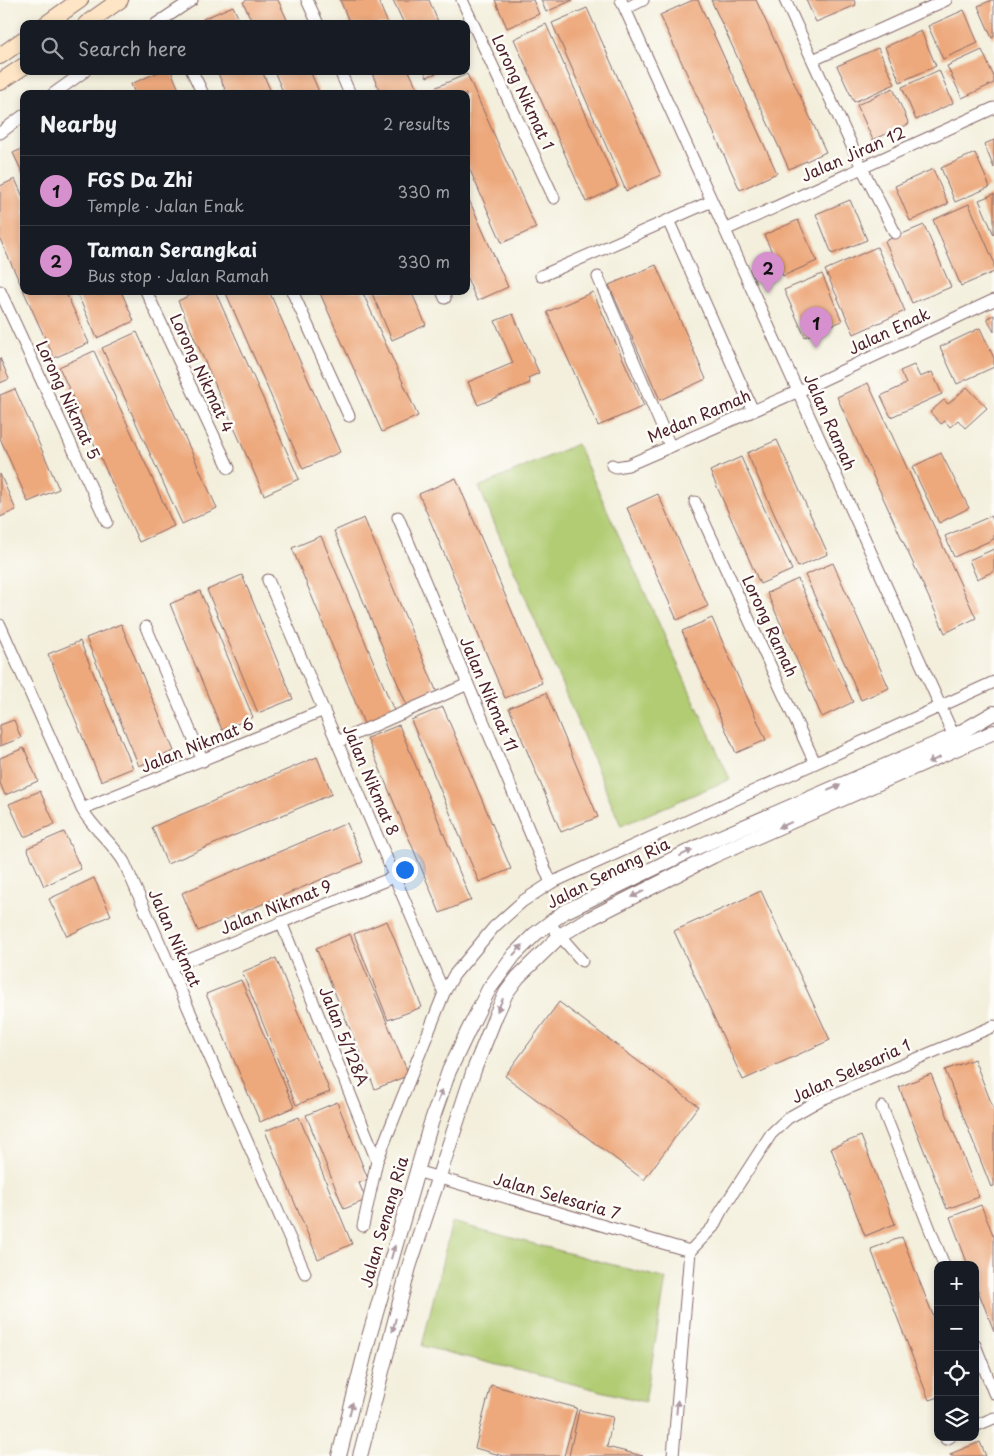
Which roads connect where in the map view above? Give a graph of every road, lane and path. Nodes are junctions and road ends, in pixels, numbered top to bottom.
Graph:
1 (80, 0) edge
2 (120, 0) edge
3 (192, 0) edge
4 (307, 0) edge
5 (462, 0) edge
6 (644, 0) edge
7 (785, 0) edge
8 (940, 1) edge
9 (623, 4) edge
10 (52, 20) edge
11 (92, 20) edge
12 (169, 20) edge
13 (316, 20) edge
14 (20, 42) edge
15 (0, 56) edge
16 (813, 60) junction
17 (20, 69) edge
18 (80, 75) edge
19 (194, 75) edge
20 (342, 75) edge
21 (0, 82) edge
22 (59, 90) edge
23 (201, 90) edge
24 (348, 90) edge
25 (994, 108) edge
26 (20, 118) edge
27 (0, 133) edge
28 (862, 168) junction
29 (554, 198) dead end
30 (712, 201) junction
31 (668, 220) junction
32 (725, 230) junction
33 (895, 233) dead end
34 (541, 276) dead end
35 (598, 277) dead end
36 (0, 291) edge
37 (148, 295) edge
38 (294, 295) edge
39 (994, 300) edge
40 (799, 391) junction
41 (752, 411) junction
42 (349, 416) dead end
43 (670, 446) junction
44 (612, 465) dead end
45 (229, 468) dead end
46 (696, 502) dead end
47 (398, 517) dead end
48 (107, 522) dead end
49 (268, 580) dead end
50 (0, 625) edge
51 (146, 627) dead end
52 (994, 682) edge
53 (468, 684) junction
54 (941, 706) junction
55 (324, 710) junction
56 (994, 713) edge
57 (994, 732) edge
58 (337, 742) junction
59 (957, 742) junction
60 (203, 761) junction
61 (815, 763) junction
62 (82, 809) junction
63 (394, 876) junction
64 (550, 883) junction
65 (281, 922) junction
66 (549, 922) junction
67 (561, 935) junction
68 (582, 961) dead end
69 (171, 967) junction
70 (444, 993) junction
71 (994, 1026) edge
72 (882, 1107) dead end
73 (377, 1161) junction
74 (416, 1171) junction
75 (438, 1178) junction
76 (363, 1226) dead end
77 (690, 1251) junction
78 (942, 1261) edge
79 (305, 1273) dead end
80 (978, 1351) edge
81 (994, 1392) edge
82 (994, 1418) edge
83 (979, 1424) edge
84 (339, 1456) edge
85 (360, 1456) edge
86 (673, 1456) edge

1 - 10 main road
2 - 11 main road
3 - 12 street
4 - 13 street
5 - 29 street, Lorong Nikmat 1
6 - 9 street
7 - 16 street
8 - 16 street
9 - 30 street, Jalan Ramah
14 - 15 main road
16 - 28 street
17 - 21 main road
18 - 22 street
19 - 23 street
20 - 24 street
25 - 28 street, Jalan Jiran 12
26 - 27 street
28 - 32 street, Jalan Jiran 12
28 - 33 street
30 - 31 street
30 - 32 street, Jalan Ramah
31 - 34 street
31 - 41 street
32 - 40 street, Jalan Ramah
35 - 43 street
36 - 48 street, Lorong Nikmat 5
37 - 45 street, Lorong Nikmat 4
38 - 42 street
39 - 40 street, Jalan Enak
40 - 41 street, Medan Ramah
40 - 54 street, Jalan Ramah
41 - 43 street, Medan Ramah
43 - 44 street, Medan Ramah
46 - 61 street, Lorong Ramah
47 - 53 street, Jalan Nikmat 11
49 - 55 street, Jalan Nikmat 8
50 - 62 street, Jalan Nikmat
51 - 60 street
52 - 54 street
53 - 58 street
53 - 64 street, Jalan Nikmat 11
54 - 59 street, Jalan Ramah
54 - 61 street
55 - 58 street, Jalan Nikmat 8
55 - 60 street, Jalan Nikmat 6
56 - 59 street, Jalan Senang Ria
57 - 59 street, Jalan Senang Ria
58 - 63 street, Jalan Nikmat 8
66 -> 59 street, Jalan Senang Ria
59 -> 67 street, Jalan Senang Ria
60 - 62 street, Jalan Nikmat 6
61 - 64 street
62 - 69 street, Jalan Nikmat
63 - 65 street, Jalan Nikmat 9
63 - 70 street, Jalan Nikmat 8
64 - 70 street
65 - 69 street, Jalan Nikmat 9
65 - 73 street, Jalan 5/128A
66 - 67 street
74 -> 66 street, Jalan Senang Ria
67 - 68 street
67 -> 75 street, Jalan Senang Ria
69 - 79 street, Jalan Nikmat
70 - 73 street
71 - 77 street, Jalan Selesaria 1
72 - 78 street
73 - 76 street
74 - 75 street, Jalan Selesaria 7
84 -> 74 street, Jalan Senang Ria
75 - 77 street, Jalan Selesaria 7
75 -> 85 street, Jalan Senang Ria
86 -> 77 street
80 - 81 street
82 - 83 street

